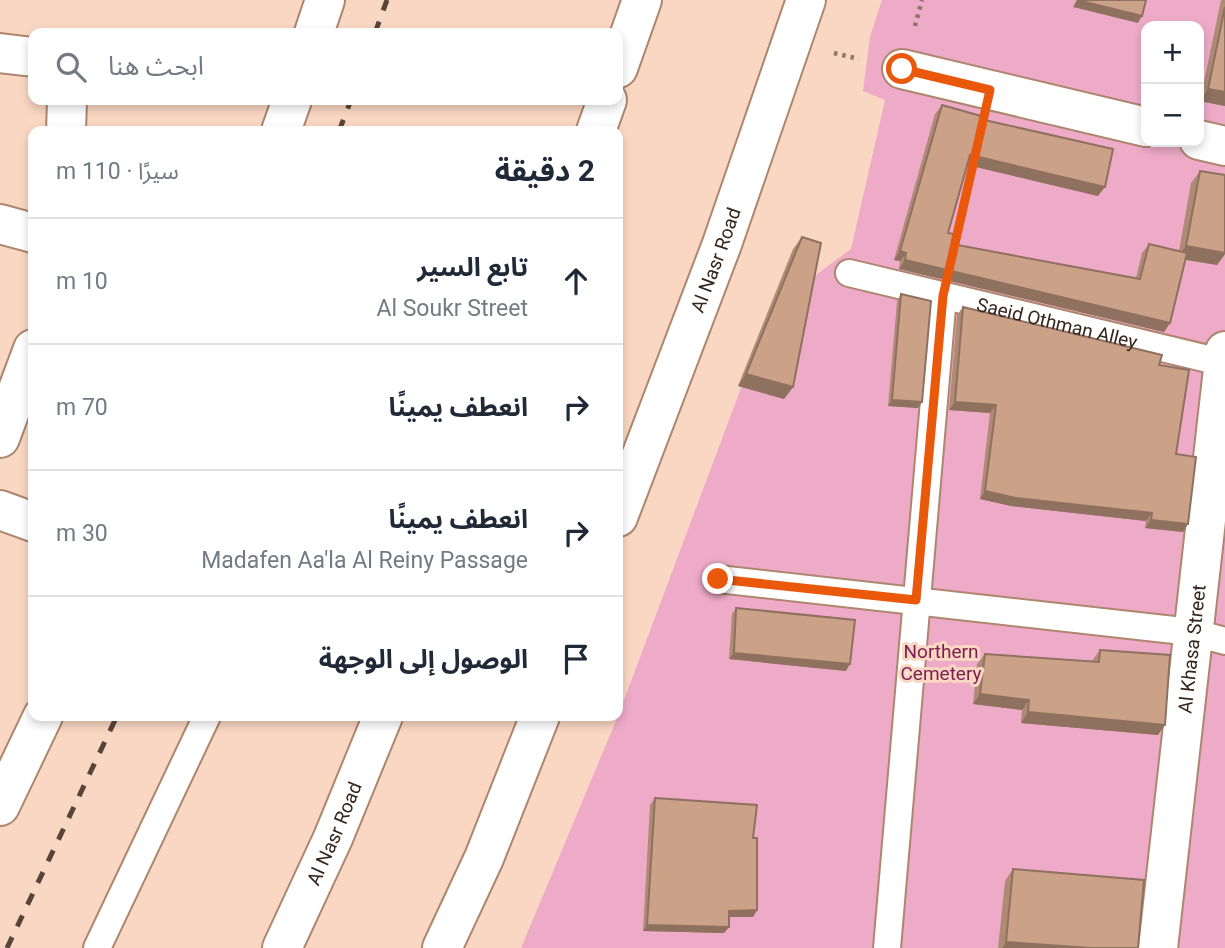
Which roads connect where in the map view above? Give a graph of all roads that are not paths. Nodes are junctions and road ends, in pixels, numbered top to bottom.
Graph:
1 (325, 0) edge
2 (642, 0) edge
3 (806, 0) edge
4 (316, 28) edge
5 (0, 53) edge
6 (623, 54) edge
7 (28, 56) edge
8 (902, 69) road end
9 (67, 105) edge
10 (290, 105) edge
11 (605, 105) edge
12 (66, 126) edge
13 (283, 126) edge
14 (598, 126) edge
15 (1141, 126) edge
16 (1204, 141) edge
17 (1225, 146) edge
18 (0, 224) edge
19 (28, 232) edge
20 (849, 273) dead end
21 (943, 296) junction
22 (1224, 359) edge
23 (28, 376) edge
24 (0, 438) edge
25 (623, 504) edge
26 (0, 510) edge
27 (28, 520) edge
28 (718, 579) dead end
29 (916, 600) junction
30 (1209, 637) edge
31 (41, 721) edge
32 (205, 721) edge
33 (381, 721) edge
34 (538, 721) edge
35 (0, 806) edge
36 (97, 948) edge
37 (282, 948) edge
38 (442, 948) edge
39 (887, 948) edge
40 (1158, 948) edge

1 - 4 main road
2 - 6 main road
3 - 25 main road, Al Nasr Road
5 - 7 main road
8 - 15 main road
9 - 12 main road
10 - 13 main road
11 - 14 main road
16 - 17 main road
18 - 19 main road
20 - 21 lane, Saeid Othman Alley
21 - 22 lane, Saeid Othman Alley
21 - 29 lane
22 - 30 main road, Al Khasa Street
23 - 24 main road
26 - 27 main road
28 - 29 lane
29 - 30 lane
29 - 39 lane
30 - 40 main road, Al Khasa Street
31 - 35 main road
32 - 36 lane
33 - 37 main road, Al Nasr Road
34 - 38 main road

